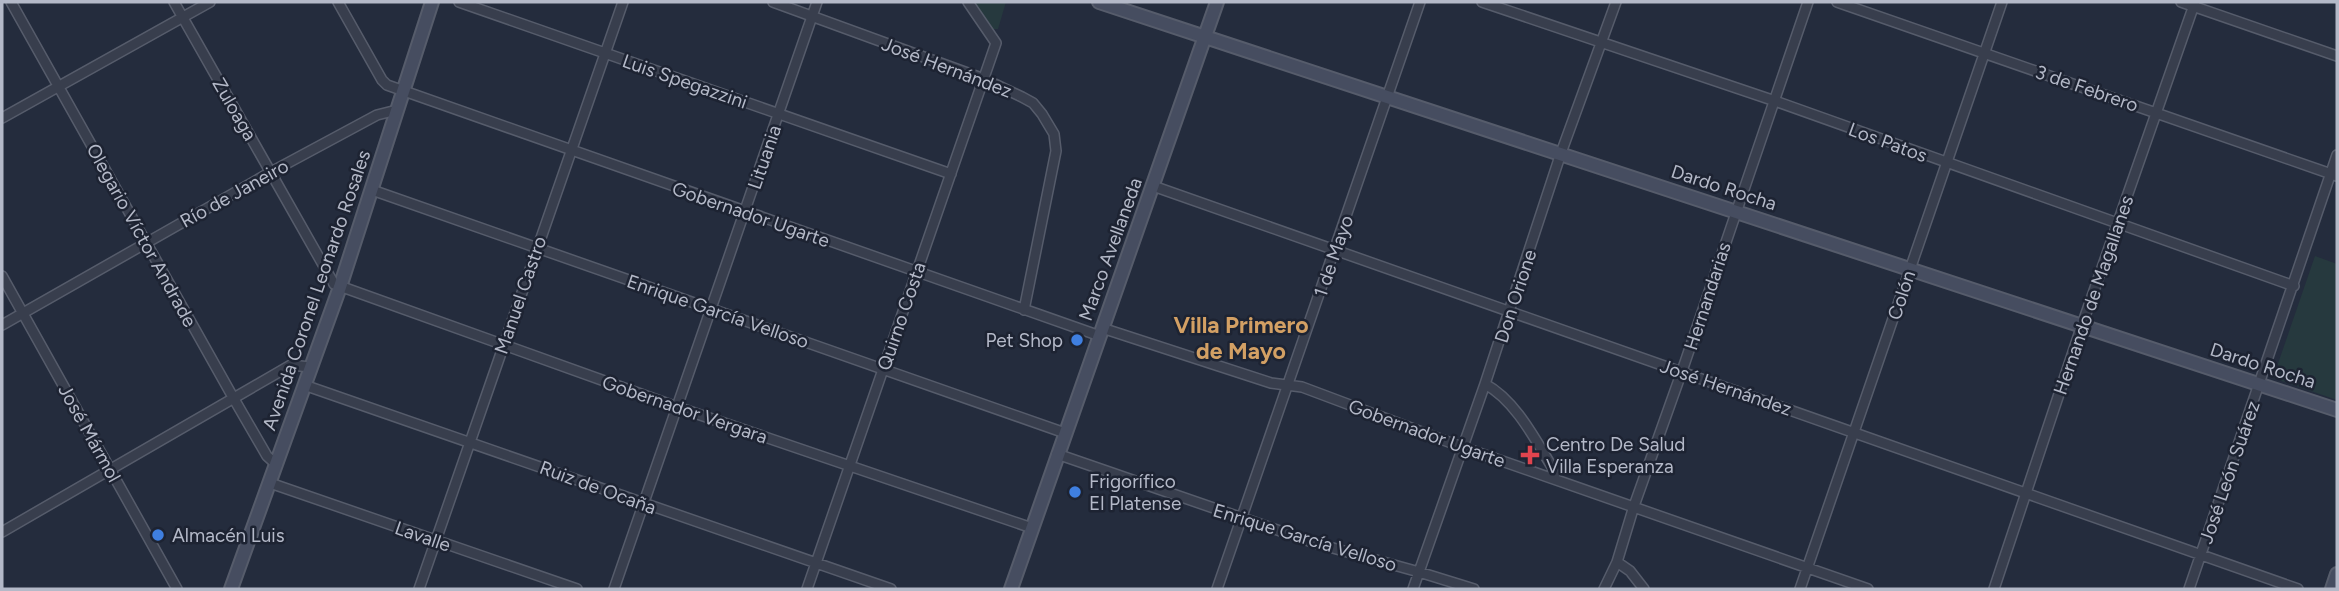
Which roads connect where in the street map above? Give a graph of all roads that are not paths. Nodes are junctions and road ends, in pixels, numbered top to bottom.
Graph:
1 (11, 2) edge
2 (174, 2) edge
3 (210, 2) edge
4 (338, 2) edge
5 (432, 2) edge
6 (459, 2) edge
7 (623, 2) edge
8 (773, 2) edge
9 (817, 2) edge
10 (968, 2) edge
11 (1217, 2) edge
12 (1420, 2) edge
13 (1482, 2) edge
14 (1616, 2) edge
15 (1808, 2) edge
16 (1837, 2) edge
17 (2002, 2) edge
18 (2181, 2) edge
19 (1105, 3) edge
20 (2194, 4) edge
21 (812, 15) junction
22 (183, 17) junction
23 (1205, 37) junction
24 (1601, 42) junction
25 (1984, 52) junction
26 (605, 53) junction
27 (2337, 56) edge
28 (984, 79) junction
29 (59, 85) junction
30 (403, 91) junction
31 (1386, 97) junction
32 (1775, 102) junction
33 (397, 110) junction
34 (2155, 112) junction
35 (779, 114) junction
36 (2, 118) edge
37 (571, 150) junction
38 (1561, 153) junction
39 (2337, 155) edge
40 (1946, 163) junction
41 (271, 172) junction
42 (951, 174) junction
43 (2334, 175) edge
44 (1153, 186) junction
45 (372, 190) junction
46 (1736, 210) junction
47 (744, 212) junction
48 (2118, 222) junction
49 (145, 243) junction
50 (537, 247) junction
51 (1336, 249) junction
52 (1909, 270) junction
53 (917, 271) junction
54 (2, 276) edge
55 (2294, 286) junction
56 (340, 287) junction
57 (711, 309) junction
58 (1024, 310) junction
59 (1510, 312) junction
60 (22, 313) junction
61 (2, 324) edge
62 (2082, 325) junction
63 (1101, 332) junction
64 (503, 345) junction
65 (310, 367) junction
66 (883, 368) junction
67 (1682, 372) junction
68 (1289, 384) junction
69 (1485, 384) junction
70 (2259, 384) junction
71 (304, 385) junction
72 (234, 399) junction
73 (677, 407) junction
74 (2337, 410) edge
75 (1065, 433) junction
76 (1855, 433) junction
77 (469, 441) junction
78 (1462, 447) junction
79 (1057, 454) junction
80 (277, 465) junction
81 (849, 467) junction
82 (109, 468) junction
83 (1555, 478) junction
84 (270, 483) junction
85 (2025, 493) junction
86 (643, 503) junction
87 (1633, 506) junction
88 (1241, 519) junction
89 (1032, 528) junction
90 (2, 532) edge
91 (436, 541) junction
92 (2200, 555) junction
93 (1617, 562) junction
94 (816, 563) junction
95 (1807, 568) junction
96 (1419, 572) junction
97 (2337, 574) edge
98 (177, 589) edge
99 (232, 589) edge
100 (419, 589) edge
101 (577, 589) edge
102 (614, 589) edge
103 (807, 589) edge
104 (891, 589) edge
105 (1012, 589) edge
106 (1217, 589) edge
107 (1413, 589) edge
108 (1474, 589) edge
109 (1604, 589) edge
110 (1644, 589) edge
111 (1800, 589) edge
112 (1868, 589) edge
113 (1994, 589) edge
114 (2189, 589) edge
115 (2298, 589) edge
116 (2332, 589) edge

1 - 29 street, Olegario Víctor Andrade
2 - 22 street, Zuloaga
3 - 22 street
4 - 30 street, Gobernador Ugarte
5 - 30 street, Avenida Coronel Leonardo Rosales
6 - 26 street, Luis Spegazzini
7 - 26 street, Manuel Castro
8 - 21 street, José Hernández
9 - 21 street, Lituania
10 - 28 street, Quirno Costa
11 - 23 street, Marco Avellaneda
12 - 31 street, 1 de Mayo
13 - 24 street, Los Patos
14 - 24 street, Don Orione
15 - 32 street, Hernandarias
16 - 25 street, 3 de Febrero
17 - 25 street, Colón
18 - 20 street
19 - 23 street, Dardo Rocha
20 - 27 street
20 - 34 street, Hernando de Magallanes
21 - 28 street, José Hernández
21 - 35 street, Lituania
22 - 29 street
22 - 41 street, Zuloaga
23 - 31 street, Dardo Rocha
23 - 44 street, Marco Avellaneda
24 - 32 street, Los Patos
24 - 38 street, Don Orione
25 - 34 street, 3 de Febrero
25 - 40 street, Colón
26 - 35 street, Luis Spegazzini
26 - 37 street, Manuel Castro
28 - 42 street, Quirno Costa
28 - 58 street, José Hernández
29 - 36 street
29 - 49 street, Olegario Víctor Andrade
30 - 33 street, Avenida Coronel Leonardo Rosales
30 - 37 street, Gobernador Ugarte
31 - 38 street, Dardo Rocha
31 - 51 street, 1 de Mayo
32 - 40 street, Los Patos
32 - 46 street, Hernandarias
33 - 41 street, Río de Janeiro
33 - 45 street, Avenida Coronel Leonardo Rosales
34 - 43 street, 3 de Febrero
34 - 48 street, Hernando de Magallanes
35 - 42 street, Luis Spegazzini
35 - 47 street, Lituania
37 - 47 street, Gobernador Ugarte
37 - 50 street, Manuel Castro
38 - 46 street, Dardo Rocha
38 - 59 street, Don Orione
39 - 43 street, José León Suárez
40 - 48 street, Los Patos
40 - 52 street, Colón
41 - 49 street, Río de Janeiro
41 - 56 street, Zuloaga
42 - 53 street, Quirno Costa
43 - 55 street, José León Suárez
44 - 51 street, José Hernández
44 - 63 street, Marco Avellaneda
45 - 50 street, Enrique García Velloso
45 - 56 street, Avenida Coronel Leonardo Rosales
46 - 52 street, Dardo Rocha
46 - 67 street, Hernandarias
47 - 53 street, Gobernador Ugarte
47 - 57 street, Lituania
48 - 55 street, Los Patos
48 - 62 street, Hernando de Magallanes
49 - 60 street, Río de Janeiro
49 - 72 street, Olegario Víctor Andrade
50 - 57 street, Enrique García Velloso
50 - 64 street, Manuel Castro
51 - 59 street, José Hernández
51 - 68 street, 1 de Mayo
52 - 62 street, Dardo Rocha
52 - 76 street, Colón
53 - 58 street, Gobernador Ugarte
53 - 66 street, Quirno Costa
54 - 60 street, José Mármol
55 - 70 street, José León Suárez
56 - 64 street, Gobernador Vergara
56 - 65 street, Avenida Coronel Leonardo Rosales
57 - 66 street, Enrique García Velloso
57 - 73 street, Lituania
58 - 63 street, Gobernador Ugarte
59 - 67 street, José Hernández
59 - 69 street, Don Orione
60 - 61 street, Río de Janeiro
60 - 82 street, José Mármol
62 - 70 street, Dardo Rocha
62 - 85 street, Hernando de Magallanes
63 - 68 street, Gobernador Ugarte
63 - 75 street, Marco Avellaneda
64 - 73 street, Gobernador Vergara
64 - 77 street, Manuel Castro
65 - 71 street, Avenida Coronel Leonardo Rosales
65 - 72 street
66 - 75 street, Enrique García Velloso
66 - 81 street, Quirno Costa
67 - 76 street, José Hernández
67 - 87 street, Hernandarias
68 - 78 street, Gobernador Ugarte
68 - 88 street, 1 de Mayo
69 - 78 street, Don Orione
69 - 83 street
70 - 74 street, Dardo Rocha
70 - 92 street, José León Suárez
71 - 77 street, Ruiz de Ocaña
71 - 80 street, Avenida Coronel Leonardo Rosales
72 - 80 street, Olegario Víctor Andrade
72 - 82 street
73 - 81 street, Gobernador Vergara
73 - 86 street, Lituania
75 - 79 street, Marco Avellaneda
76 - 85 street, José Hernández
76 - 95 street, Colón
77 - 86 street, Ruiz de Ocaña
77 - 91 street, Manuel Castro
78 - 83 street, Gobernador Ugarte
78 - 96 street, Don Orione
79 - 88 street, Enrique García Velloso
79 - 89 street, Marco Avellaneda
80 - 84 street, Avenida Coronel Leonardo Rosales
81 - 89 street, Gobernador Vergara
81 - 94 street, Quirno Costa
82 - 90 street
82 - 98 street, José Mármol
83 - 87 street, Gobernador Ugarte
84 - 91 street, Lavalle
84 - 99 street, Avenida Coronel Leonardo Rosales
85 - 92 street, José Hernández
85 - 113 street, Hernando de Magallanes
86 - 94 street, Ruiz de Ocaña
86 - 102 street, Lituania
87 - 93 street, Hernandarias
87 - 95 street, Gobernador Ugarte
88 - 96 street, Enrique García Velloso
88 - 106 street, 1 de Mayo
89 - 105 street, Marco Avellaneda
91 - 100 street, Manuel Castro
91 - 101 street, Lavalle
92 - 114 street, José León Suárez
92 - 115 street, José Hernández
93 - 109 street, Hernandarias
93 - 110 street
94 - 103 street, Quirno Costa
94 - 104 street, Ruiz de Ocaña
95 - 111 street, Colón
95 - 112 street, Gobernador Ugarte
96 - 107 street, Don Orione
96 - 108 street, Enrique García Velloso
97 - 116 street

